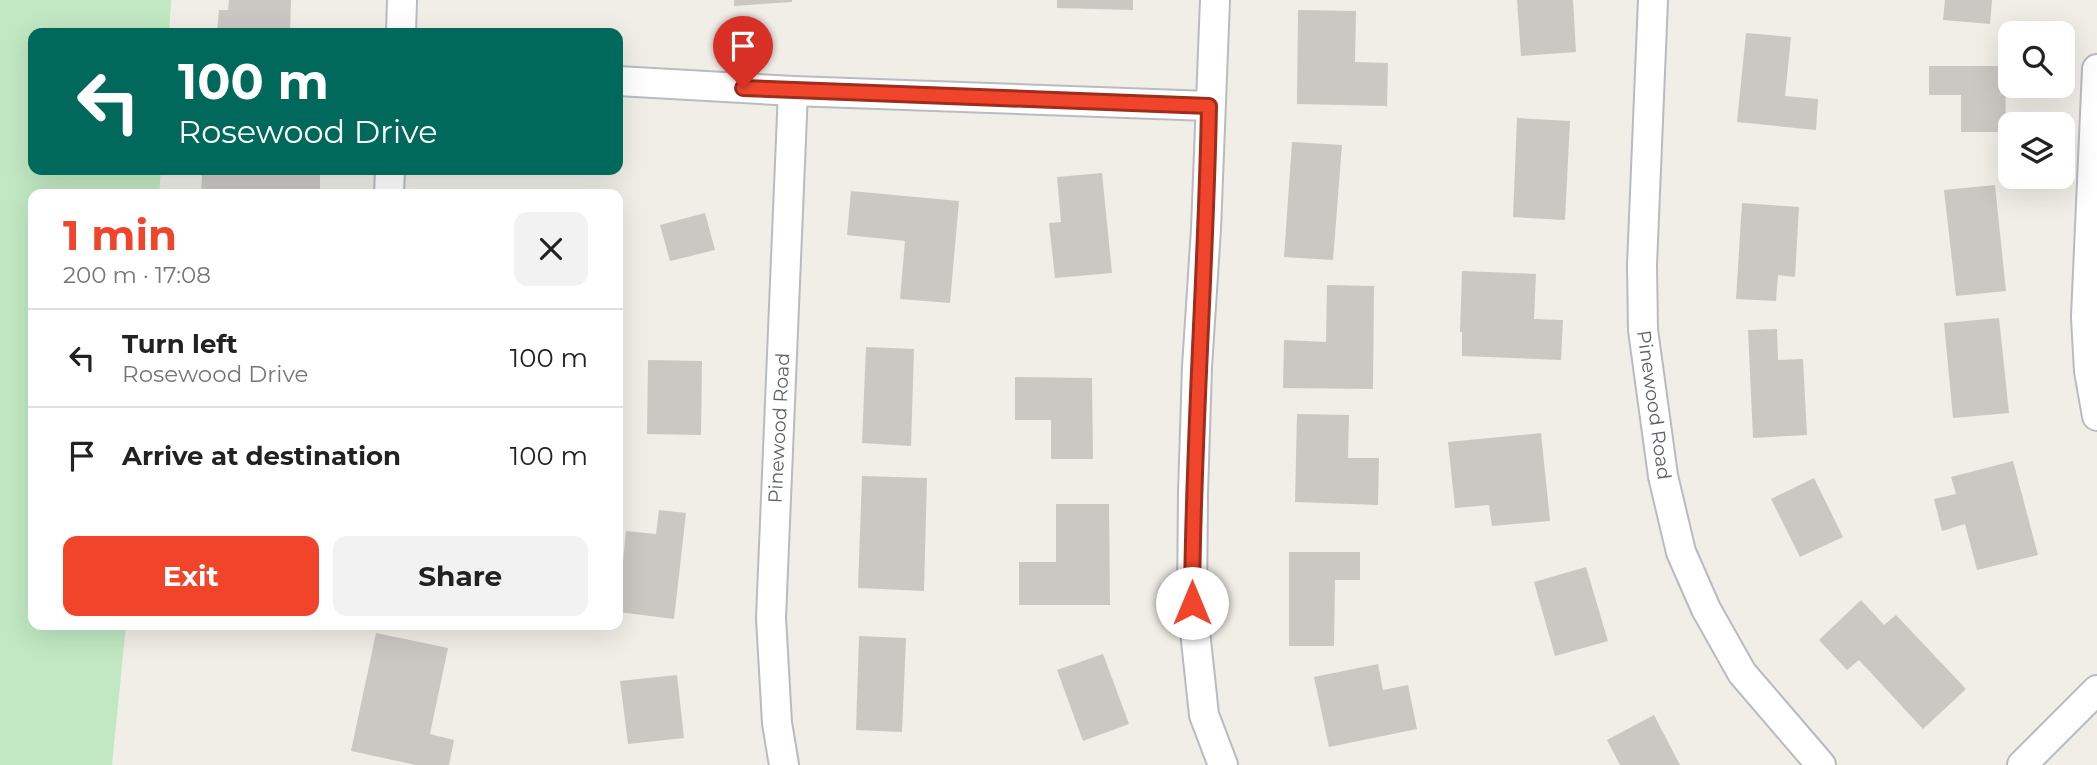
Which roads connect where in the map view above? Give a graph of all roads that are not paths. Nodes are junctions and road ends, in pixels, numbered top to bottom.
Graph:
1 (402, 0) edge
2 (1215, 0) edge
3 (1653, 0) edge
4 (401, 28) edge
5 (2097, 69) edge
6 (623, 81) edge
7 (793, 91) junction
8 (1209, 106) junction
9 (2097, 416) edge
10 (2097, 690) edge
11 (784, 765) edge
12 (1223, 765) edge
13 (1821, 765) edge
14 (2022, 765) edge

1 - 4 street
2 - 8 street
3 - 13 street, Pinewood Road
5 - 9 street
6 - 7 street
7 - 8 street
7 - 11 street, Pinewood Road
8 - 12 street
10 - 14 street

